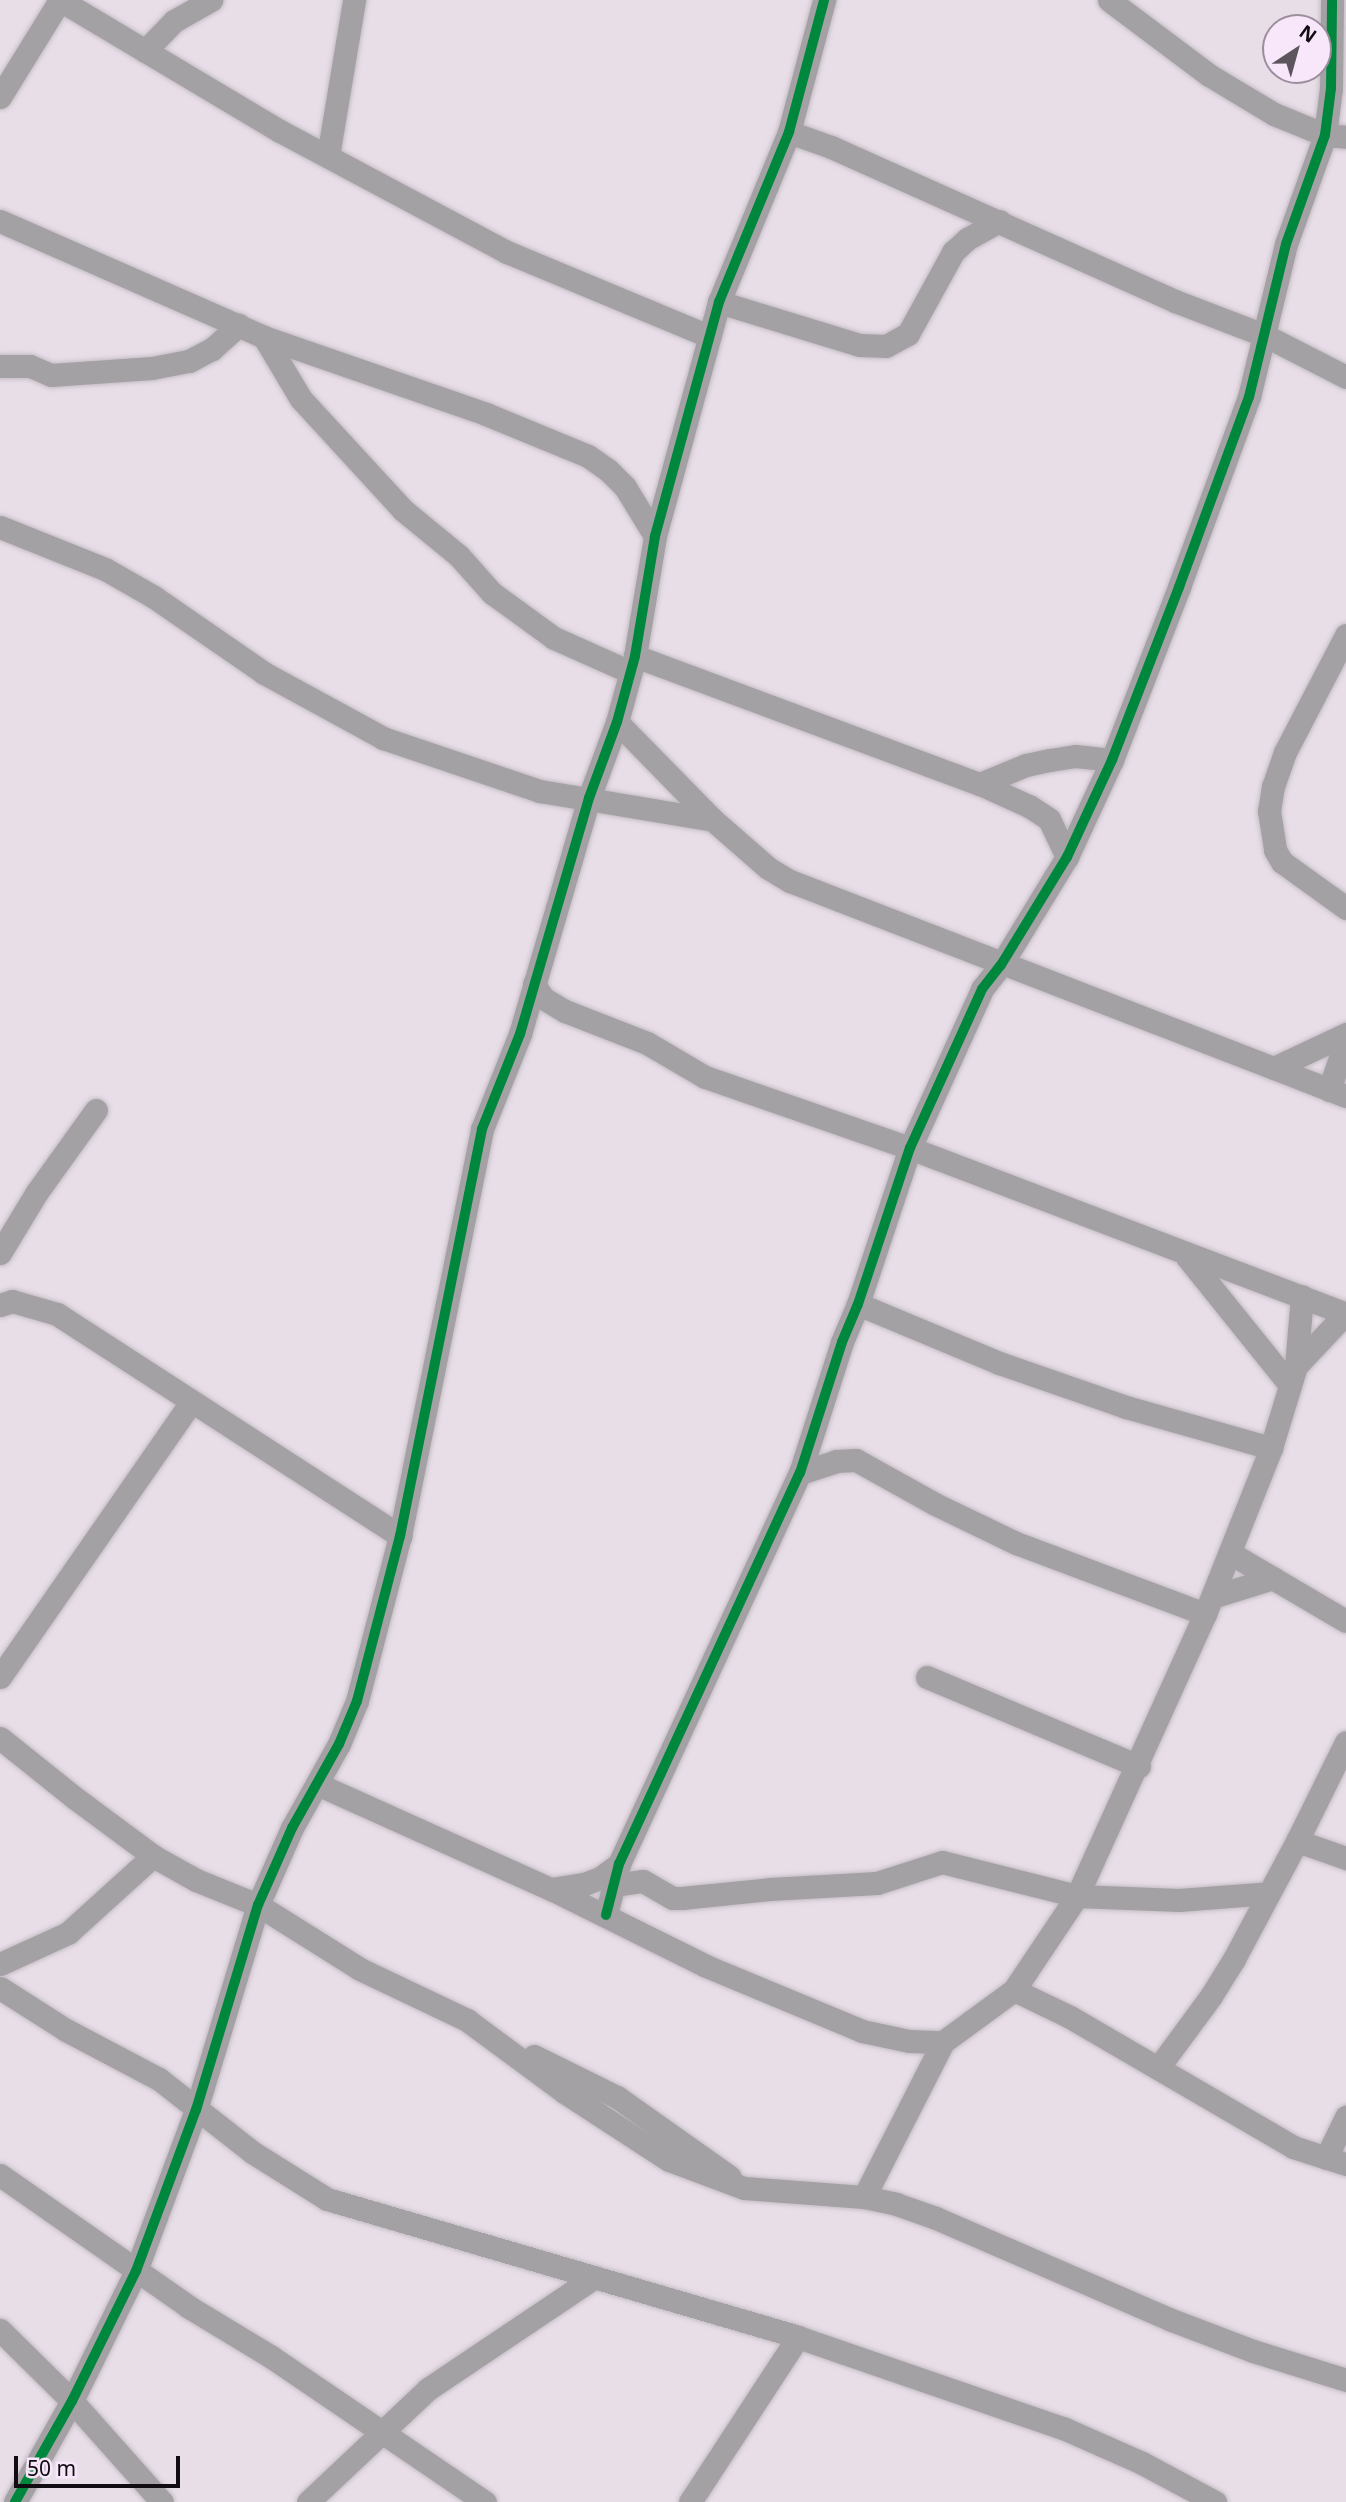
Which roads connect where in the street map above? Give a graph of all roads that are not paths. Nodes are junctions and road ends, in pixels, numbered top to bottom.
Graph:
1 (60, 0) edge
2 (211, 0) edge
3 (354, 0) edge
4 (824, 0) edge
5 (1109, 0) edge
6 (1337, 6) edge
7 (145, 51) junction
8 (0, 97) edge
9 (789, 132) junction
10 (1335, 136) edge
11 (328, 156) junction
12 (0, 221) edge
13 (999, 221) junction
14 (719, 302) junction
15 (239, 325) junction
16 (709, 336) junction
17 (1266, 336) junction
18 (264, 337) junction
19 (0, 366) edge
20 (1346, 377) edge
21 (0, 527) edge
22 (655, 536) junction
23 (1346, 635) edge
24 (632, 664) junction
25 (617, 722) junction
26 (1112, 760) junction
27 (980, 784) junction
28 (589, 798) junction
29 (713, 820) junction
30 (1067, 857) junction
31 (1346, 908) edge
32 (1001, 965) junction
33 (534, 984) junction
34 (1346, 1034) edge
35 (1346, 1040) edge
36 (1274, 1068) junction
37 (1338, 1093) edge
38 (96, 1110) dead end
39 (910, 1148) junction
40 (0, 1253) edge
41 (1186, 1255) junction
42 (1302, 1296) junction
43 (858, 1304) junction
44 (0, 1305) edge
45 (1346, 1314) edge
46 (1293, 1376) junction
47 (191, 1402) junction
48 (1271, 1448) junction
49 (800, 1474) junction
50 (400, 1536) junction
51 (1230, 1552) junction
52 (1273, 1578) junction
53 (1209, 1606) junction
54 (1346, 1621) edge
55 (0, 1677) edge
56 (927, 1677) dead end
57 (0, 1738) edge
58 (1346, 1742) edge
59 (1139, 1766) junction
60 (317, 1784) junction
61 (1297, 1841) junction
62 (153, 1856) junction
63 (1346, 1858) edge
64 (617, 1875) junction
65 (551, 1889) junction
66 (1269, 1893) junction
67 (1077, 1896) junction
68 (258, 1905) junction
69 (606, 1915) junction
70 (0, 1964) edge
71 (0, 1988) edge
72 (1014, 1990) junction
73 (943, 2042) junction
74 (1158, 2068) junction
75 (196, 2110) junction
76 (1346, 2117) edge
77 (1336, 2161) edge
78 (0, 2175) edge
79 (864, 2197) junction
80 (136, 2271) junction
81 (593, 2278) junction
82 (0, 2330) edge
83 (798, 2337) junction
84 (1346, 2380) edge
85 (72, 2401) junction
86 (382, 2434) junction
87 (1209, 2500) edge
88 (15, 2502) edge
89 (162, 2502) edge
90 (308, 2502) edge
91 (485, 2502) edge
92 (690, 2502) edge

1 - 7 street
1 - 8 street
2 - 7 street
3 - 11 street
4 - 9 street
5 - 10 street
6 - 10 street
7 - 11 street
9 - 13 street
9 - 14 street
10 - 17 street
11 - 16 street
12 - 15 street
13 - 14 street
13 - 17 street
14 - 16 street
15 - 18 street
15 - 19 street
16 - 22 street
17 - 20 street
17 - 26 street
18 - 22 street
18 - 24 street
21 - 28 street
22 - 24 street
23 - 31 street
24 - 25 street
24 - 27 street
25 - 28 street
25 - 29 street
26 - 27 street
26 - 30 street
27 - 30 street
28 - 29 street
28 - 33 street
29 - 32 street
30 - 32 street
32 - 36 street
32 - 39 street
33 - 39 street
33 - 50 street
34 - 36 street
35 - 37 street
36 - 37 street
38 - 40 street
39 - 41 street
39 - 43 street
41 - 42 street
41 - 46 street
42 - 45 street
42 - 46 street
43 - 48 street
43 - 49 street
44 - 47 street
45 - 46 street
46 - 48 street
47 - 50 street
47 - 55 street
48 - 51 street
49 - 53 street
49 - 64 street
50 - 60 street
51 - 52 street
51 - 53 street
52 - 53 street
52 - 54 street
53 - 59 street
56 - 59 street
57 - 62 street
58 - 61 street
59 - 67 street
60 - 65 street
60 - 68 street
61 - 63 street
61 - 66 street
62 - 68 street
62 - 70 street
64 - 65 street
64 - 67 street
64 - 69 street
65 - 69 street
66 - 67 street
66 - 74 street
67 - 72 street
68 - 75 street
68 - 79 street
69 - 73 street
71 - 75 street
72 - 73 street
72 - 74 street
73 - 79 street
74 - 77 street
75 - 80 street
75 - 81 street
76 - 77 street
78 - 80 street
79 - 84 street
80 - 85 street
80 - 86 street
81 - 83 street
81 - 86 street
82 - 85 street
83 - 87 street
83 - 92 street
85 - 88 street
85 - 89 street
86 - 90 street
86 - 91 street

